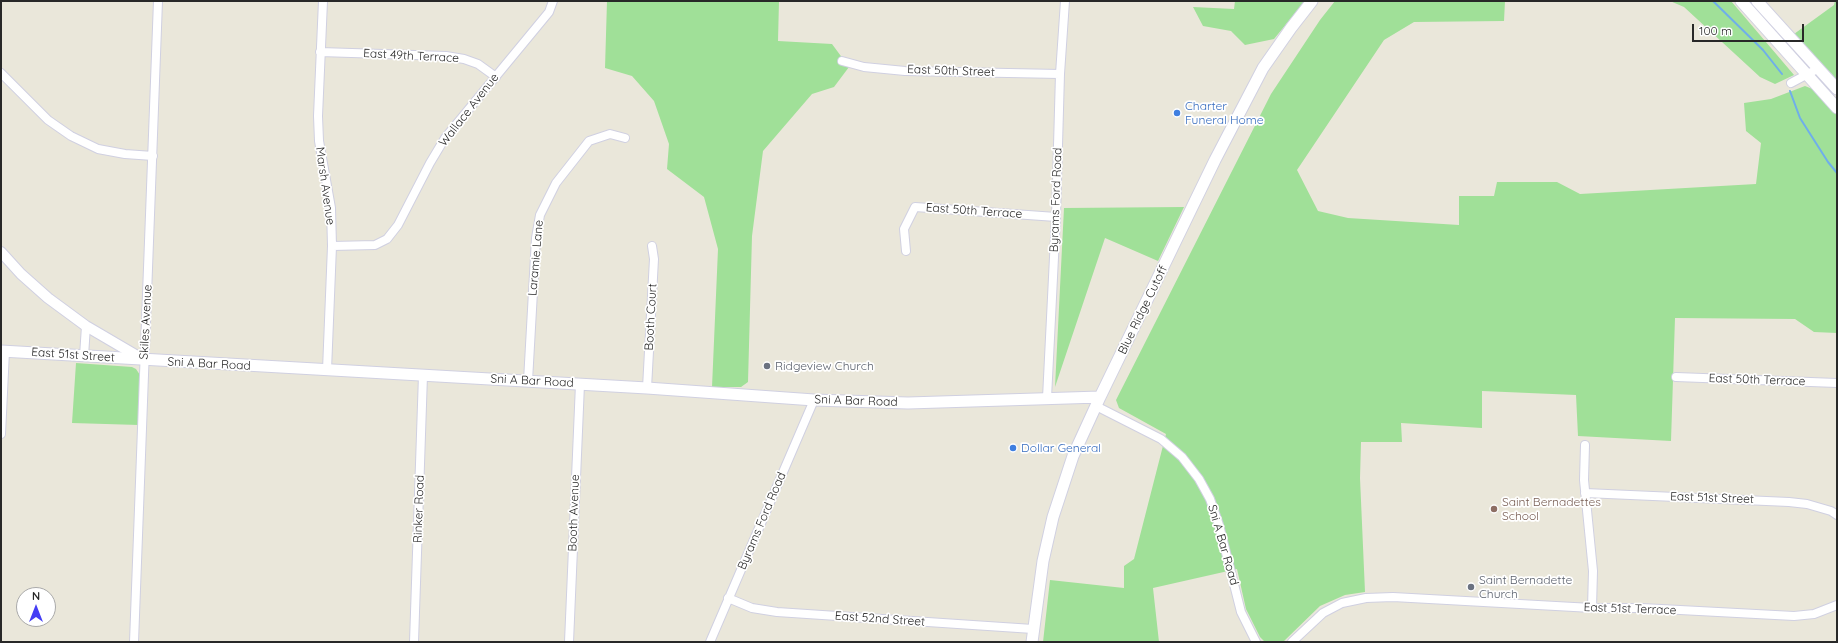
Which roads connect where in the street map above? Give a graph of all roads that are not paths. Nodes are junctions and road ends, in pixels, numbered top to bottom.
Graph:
1 (158, 1) edge
2 (323, 1) edge
3 (553, 1) edge
4 (1065, 1) edge
5 (1312, 1) edge
6 (1741, 1) edge
7 (1757, 1) edge
8 (320, 52) junction
9 (842, 61) dead end
10 (1819, 68) junction
11 (1, 73) edge
12 (1060, 74) junction
13 (1807, 75) junction
14 (496, 77) junction
15 (1791, 83) dead end
16 (1837, 89) edge
17 (1837, 108) edge
18 (625, 138) dead end
19 (153, 156) junction
20 (1056, 217) junction
21 (332, 246) junction
22 (652, 246) dead end
23 (1, 252) edge
24 (906, 252) dead end
25 (86, 326) junction
26 (3, 351) edge
27 (84, 356) junction
28 (144, 360) junction
29 (327, 370) junction
30 (423, 376) junction
31 (1676, 378) dead end
32 (528, 381) junction
33 (1837, 383) edge
34 (580, 384) junction
35 (647, 388) junction
36 (1047, 398) junction
37 (814, 400) junction
38 (1098, 402) junction
39 (1, 434) edge
40 (1585, 445) dead end
41 (1585, 493) junction
42 (1837, 515) edge
43 (728, 598) junction
44 (1837, 605) edge
45 (1592, 608) junction
46 (1033, 629) junction
47 (134, 642) edge
48 (414, 642) edge
49 (569, 642) edge
50 (710, 642) edge
51 (1032, 642) edge
52 (1256, 642) edge
53 (1292, 642) edge

1 - 19 street, Skiles Avenue
2 - 8 street, Marsh Avenue
3 - 14 street, Wallace Avenue
4 - 12 street, Byrams Ford Road
5 - 38 main road, Blue Ridge Cutoff
6 - 13 main road
7 - 10 main road
8 - 14 street, East 49th Terrace
8 - 21 street, Marsh Avenue
9 - 12 street, East 50th Street
10 - 13 street
10 - 16 main road
11 - 19 street
12 - 20 street, Byrams Ford Road
13 - 15 street
13 - 17 main road
14 - 21 street, Wallace Avenue
18 - 32 street, Laramie Lane
19 - 28 street, Skiles Avenue
20 - 24 street, East 50th Terrace
20 - 36 street, Byrams Ford Road
21 - 29 street, Marsh Avenue
22 - 35 street, Booth Court
23 - 25 street, Sni A Bar Road
25 - 27 street
25 - 28 street, Sni A Bar Road
26 - 27 main road, East 51st Street
26 - 39 street
27 - 28 main road, East 51st Street
28 - 29 main road, Sni A Bar Road
28 - 47 street, Skiles Avenue
29 - 30 main road, Sni A Bar Road
30 - 32 main road, Sni A Bar Road
30 - 48 street, Rinker Road
31 - 33 street, East 50th Terrace
32 - 34 main road, Sni A Bar Road
34 - 35 main road, Sni A Bar Road
34 - 49 street, Booth Avenue
35 - 37 main road, Sni A Bar Road
36 - 37 main road, Sni A Bar Road
36 - 38 main road, Sni A Bar Road
37 - 43 street, Byrams Ford Road
38 - 46 main road, Blue Ridge Cutoff
38 - 52 street, Sni A Bar Road
40 - 41 street
41 - 42 street, East 51st Street
41 - 45 street
43 - 46 street, East 52nd Street
43 - 50 street, Byrams Ford Road
44 - 45 street, East 51st Terrace
45 - 53 street, East 51st Terrace
46 - 51 main road, Blue Ridge Cutoff

